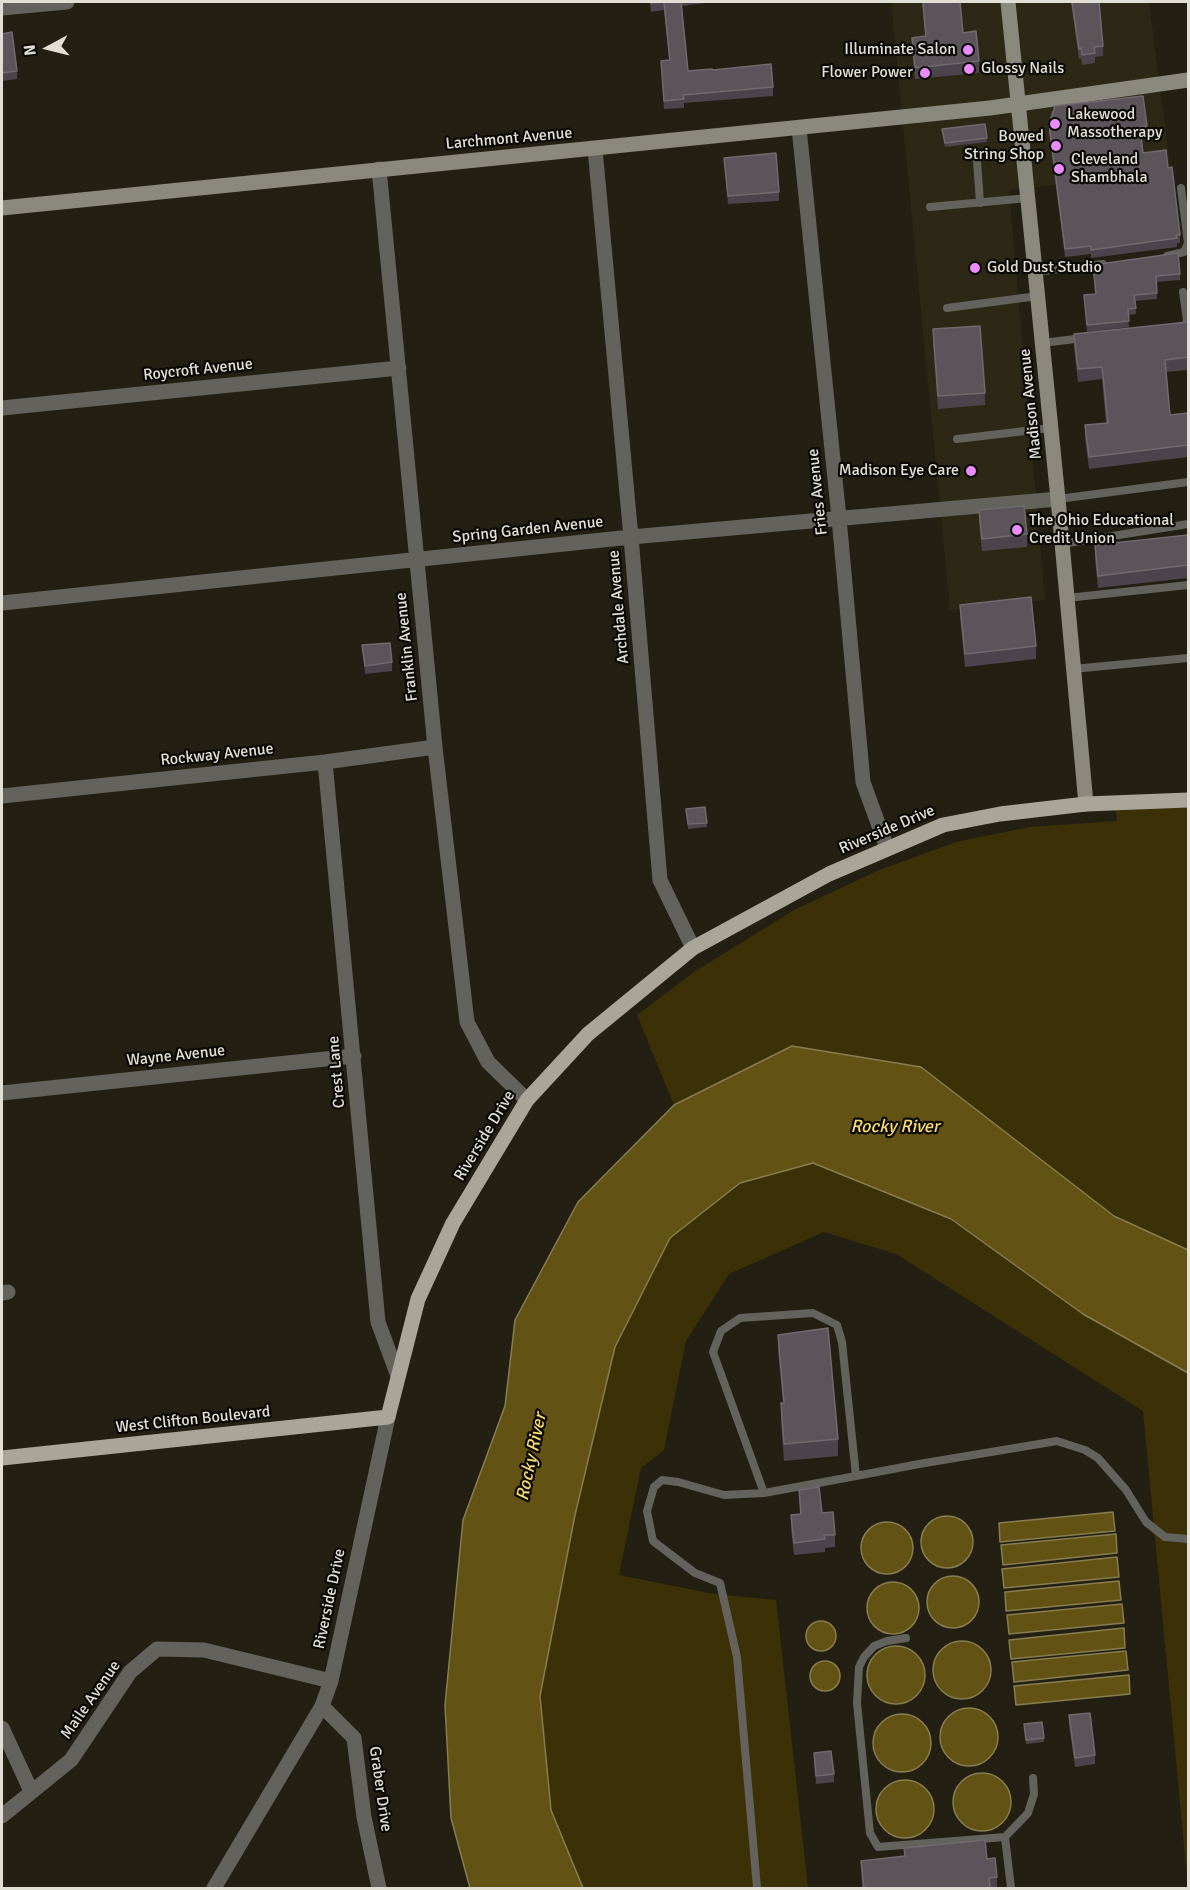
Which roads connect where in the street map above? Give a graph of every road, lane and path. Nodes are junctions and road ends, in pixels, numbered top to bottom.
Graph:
1 (67, 2) edge
2 (1008, 2) edge
3 (2, 8) edge
4 (1188, 80) edge
5 (1019, 105) junction
6 (799, 128) junction
7 (595, 149) junction
8 (977, 161) dead end
9 (379, 169) junction
10 (1181, 188) dead end
11 (1028, 198) junction
12 (980, 203) junction
13 (930, 207) dead end
14 (2, 208) edge
15 (1158, 257) edge
16 (1114, 262) edge
17 (1035, 272) junction
18 (1183, 292) dead end
19 (1038, 296) junction
20 (947, 308) dead end
21 (1187, 322) edge
22 (1173, 328) edge
23 (1090, 338) edge
24 (1042, 343) junction
25 (399, 368) junction
26 (2, 408) edge
27 (1051, 428) junction
28 (957, 439) dead end
29 (1188, 482) edge
30 (1058, 499) junction
31 (839, 518) junction
32 (1188, 524) edge
33 (631, 537) junction
34 (1062, 544) junction
35 (416, 560) junction
36 (1188, 585) edge
37 (1067, 598) junction
38 (2, 603) edge
39 (1188, 658) edge
40 (1073, 669) junction
41 (435, 747) junction
42 (325, 762) junction
43 (2, 796) edge
44 (1188, 800) edge
45 (1086, 804) junction
46 (887, 848) junction
47 (693, 948) junction
48 (354, 1056) junction
49 (2, 1093) edge
50 (527, 1100) junction
51 (398, 1376) junction
52 (388, 1417) junction
53 (2, 1458) edge
54 (856, 1476) junction
55 (764, 1493) junction
56 (1188, 1539) edge
57 (906, 1638) dead end
58 (331, 1681) junction
59 (322, 1706) junction
60 (2, 1728) edge
61 (1033, 1778) dead end
62 (31, 1791) junction
63 (2, 1816) edge
64 (1005, 1837) junction
65 (214, 1888) edge
66 (379, 1888) edge
67 (757, 1888) edge
68 (1011, 1888) edge

1 - 3 street
2 - 5 street, Madison Avenue
4 - 5 street, Larchmont Avenue
5 - 6 street, Larchmont Avenue
5 - 11 street, Madison Avenue
6 - 7 street, Larchmont Avenue
6 - 31 street, Fries Avenue
7 - 9 street, Larchmont Avenue
7 - 33 street, Archdale Avenue
8 - 12 lane
9 - 14 street, Larchmont Avenue
9 - 25 street, Franklin Avenue
10 - 15 lane
11 - 12 lane
11 - 17 street, Madison Avenue
12 - 13 lane
16 - 17 lane
17 - 19 street, Madison Avenue
18 - 21 lane
19 - 20 lane
19 - 24 street, Madison Avenue
21 - 22 lane
23 - 24 lane
24 - 27 street, Madison Avenue
25 - 26 street, Roycroft Avenue
25 - 35 street, Franklin Avenue
27 - 28 lane
27 - 30 street, Madison Avenue
29 - 30 lane
30 - 31 street, Spring Garden Avenue
30 - 34 street, Madison Avenue
31 - 33 street, Spring Garden Avenue
31 - 46 street, Fries Avenue
32 - 34 lane
33 - 35 street, Spring Garden Avenue
33 - 47 street, Archdale Avenue
34 - 37 street, Madison Avenue
35 - 38 street, Spring Garden Avenue
35 - 41 street, Franklin Avenue
36 - 37 lane
37 - 40 street, Madison Avenue
39 - 40 lane
40 - 45 street, Madison Avenue
41 - 42 street, Rockway Avenue
41 - 50 street, Franklin Avenue
42 - 43 street, Rockway Avenue
42 - 48 street, Crest Lane
44 - 45 main road, Riverside Drive
45 - 46 main road, Riverside Drive
46 - 47 main road, Riverside Drive
47 - 50 main road, Riverside Drive
48 - 49 street, Wayne Avenue
48 - 51 street, Crest Lane
50 - 51 main road, Riverside Drive
51 - 52 main road, Riverside Drive
52 - 53 main road, West Clifton Boulevard
52 - 58 street, Riverside Drive
54 - 55 lane
54 - 55 lane
54 - 56 lane
55 - 67 lane
57 - 64 lane
58 - 59 street, Riverside Drive
58 - 62 street, Maile Avenue
59 - 65 street, Riverside Drive
59 - 66 street, Graber Drive
60 - 62 street
61 - 64 lane
62 - 63 street, Maile Avenue
64 - 68 lane

